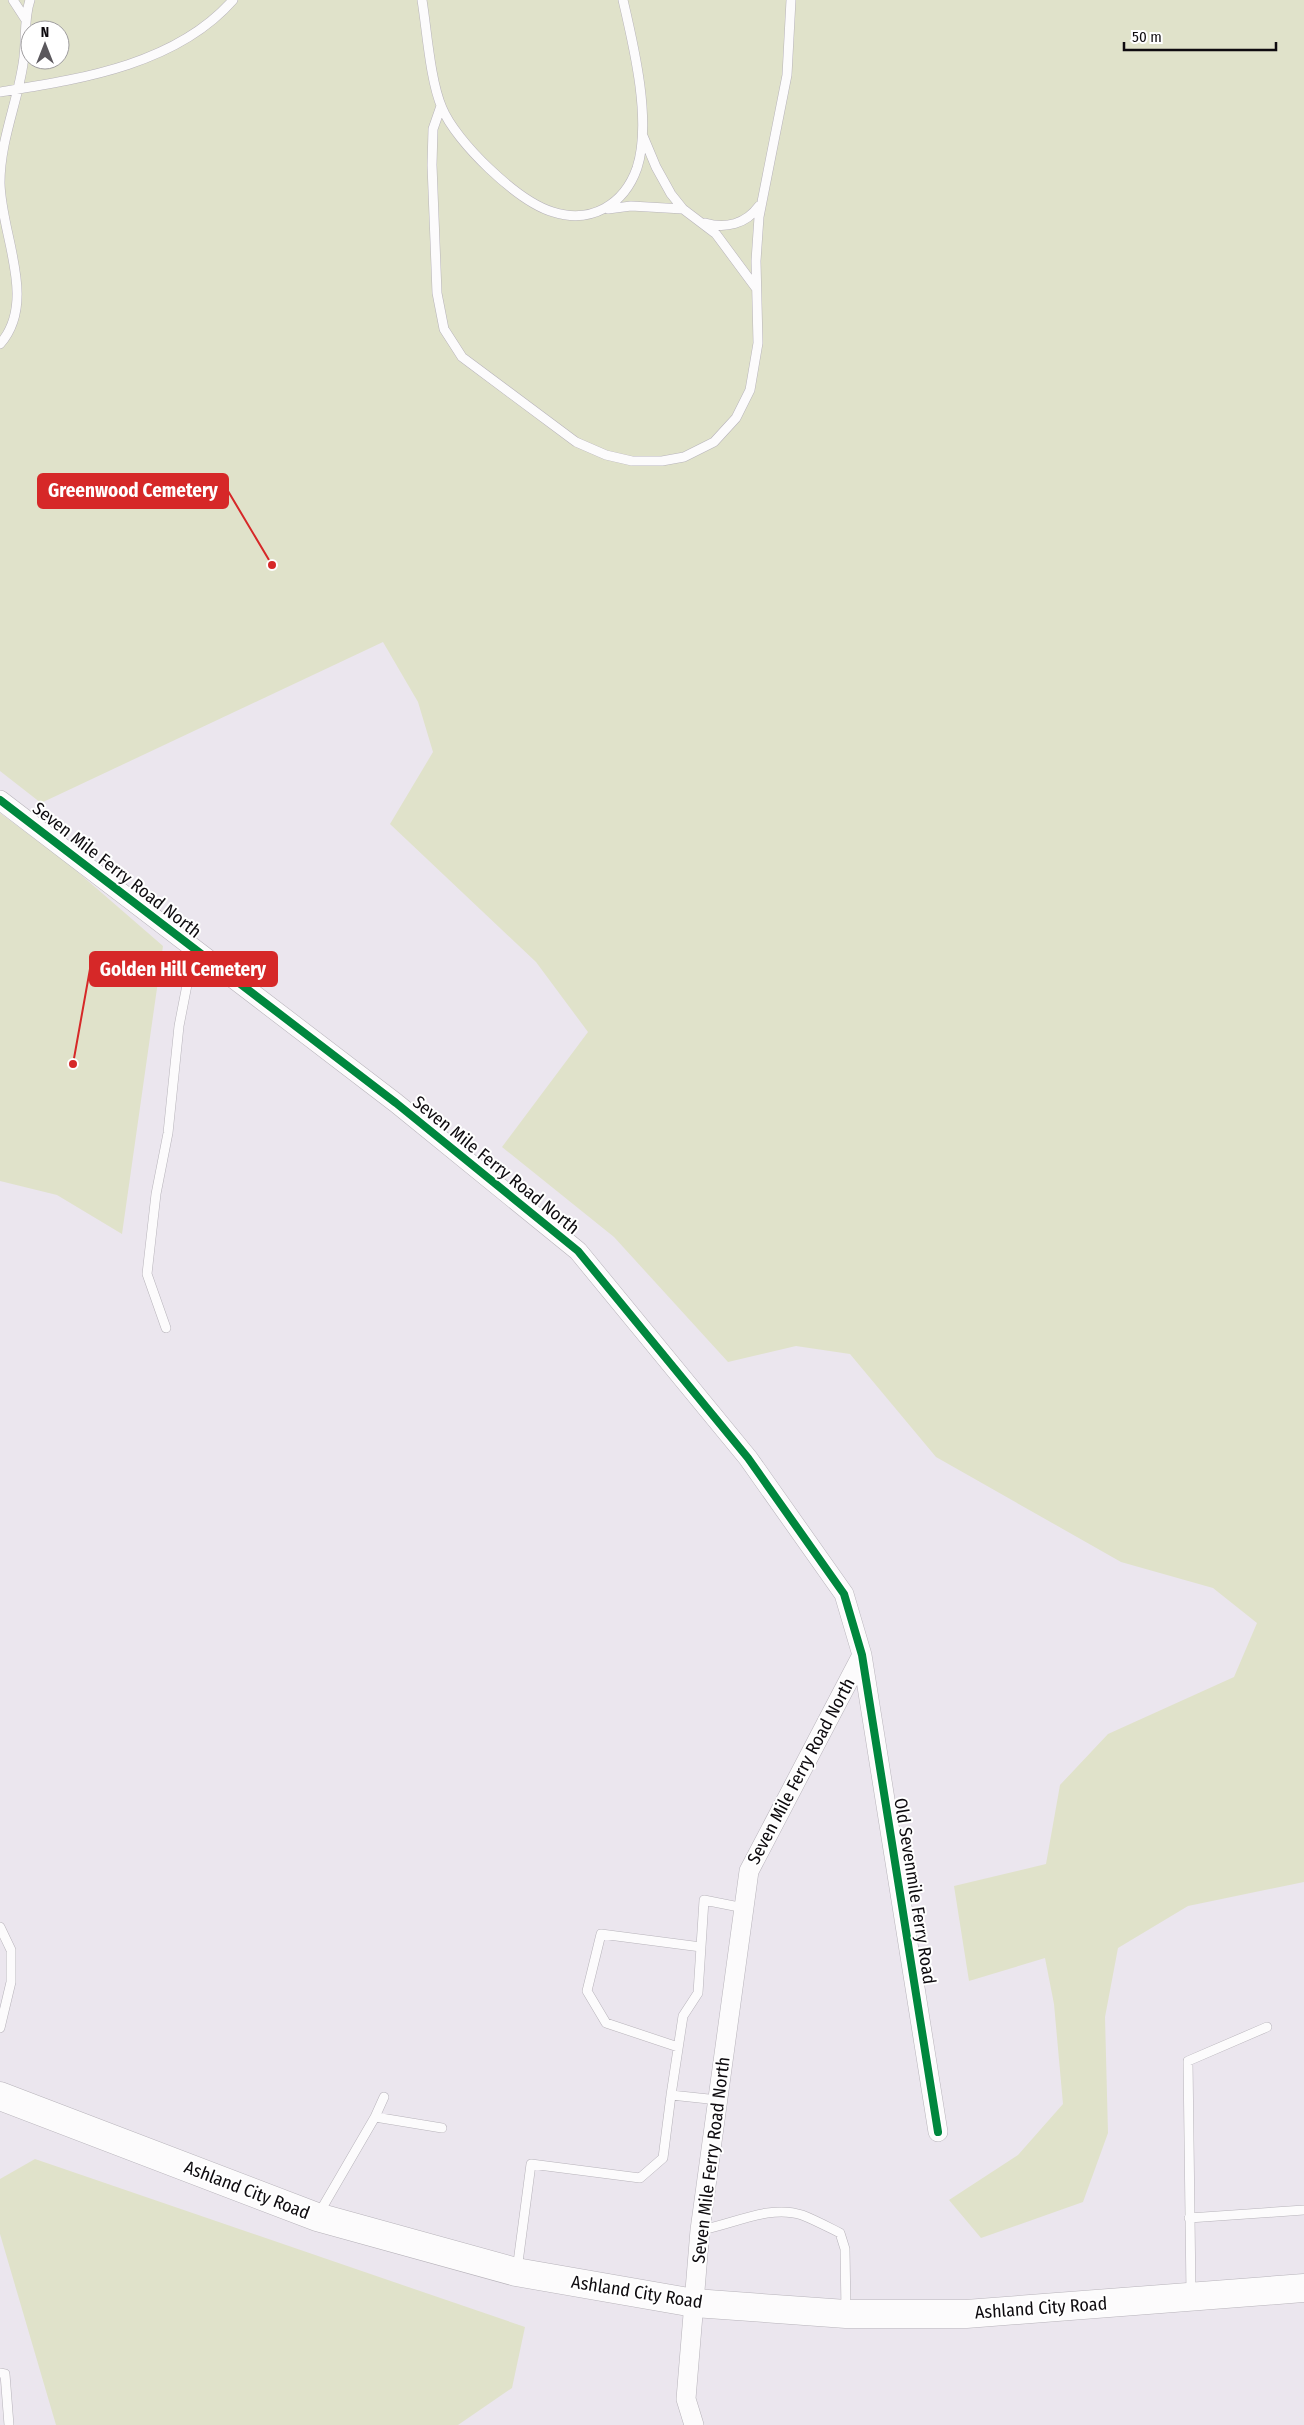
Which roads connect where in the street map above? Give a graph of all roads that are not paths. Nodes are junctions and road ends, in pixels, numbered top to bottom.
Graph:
1 (13, 0) edge
2 (30, 0) edge
3 (233, 0) edge
4 (422, 0) edge
5 (624, 0) edge
6 (791, 0) edge
7 (26, 20) joint
8 (22, 70) edge
9 (17, 89) junction
10 (0, 92) edge
11 (441, 106) junction
12 (641, 131) junction
13 (761, 204) junction
14 (682, 209) junction
15 (605, 210) junction
16 (700, 222) junction
17 (756, 288) junction
18 (0, 344) edge
19 (0, 800) edge
20 (194, 949) junction
21 (166, 1328) dead end
22 (862, 1655) junction
23 (744, 1908) junction
24 (0, 1927) edge
25 (701, 1947) junction
26 (0, 2028) edge
27 (1267, 2028) dead end
28 (678, 2047) junction
29 (0, 2096) edge
30 (671, 2096) junction
31 (384, 2097) dead end
32 (718, 2100) junction
33 (376, 2117) junction
34 (442, 2128) dead end
35 (938, 2132) dead end
36 (1304, 2210) edge
37 (317, 2217) junction
38 (1190, 2218) junction
39 (700, 2230) junction
40 (516, 2272) junction
41 (1304, 2288) edge
42 (1191, 2296) junction
43 (694, 2303) junction
44 (846, 2314) junction
45 (0, 2373) edge
46 (9, 2425) edge
47 (694, 2425) edge

1 - 7 lane
2 - 7 lane
3 - 9 lane
4 - 11 lane
5 - 12 lane
6 - 13 lane
8 - 9 lane
9 - 10 lane
9 - 18 lane
11 - 15 lane
11 - 17 lane
12 - 14 lane
12 - 15 lane
13 - 16 lane
13 - 17 lane
14 - 15 lane
14 - 16 lane
16 - 17 lane
19 - 20 street, Seven Mile Ferry Road North
20 - 21 lane
20 - 22 street, Seven Mile Ferry Road North
22 - 23 street, Seven Mile Ferry Road North
22 - 35 street, Old Sevenmile Ferry Road
23 - 25 lane
23 - 32 street, Seven Mile Ferry Road North
24 - 26 lane
25 - 28 lane
25 - 28 lane
27 - 38 lane
28 - 30 lane
29 - 37 highway, Ashland City Road
30 - 32 lane
30 - 40 lane
31 - 33 lane
32 - 39 street, Seven Mile Ferry Road North
33 - 34 lane
33 - 37 lane
36 - 38 lane
37 - 40 highway, Ashland City Road
38 - 42 lane
39 - 43 street, Seven Mile Ferry Road North
39 - 44 lane
40 - 43 highway, Ashland City Road
41 - 42 highway, Ashland City Road
42 - 44 highway, Ashland City Road
43 - 44 highway, Ashland City Road
43 - 47 street, Seven Mile Ferry Road North
45 - 46 lane

